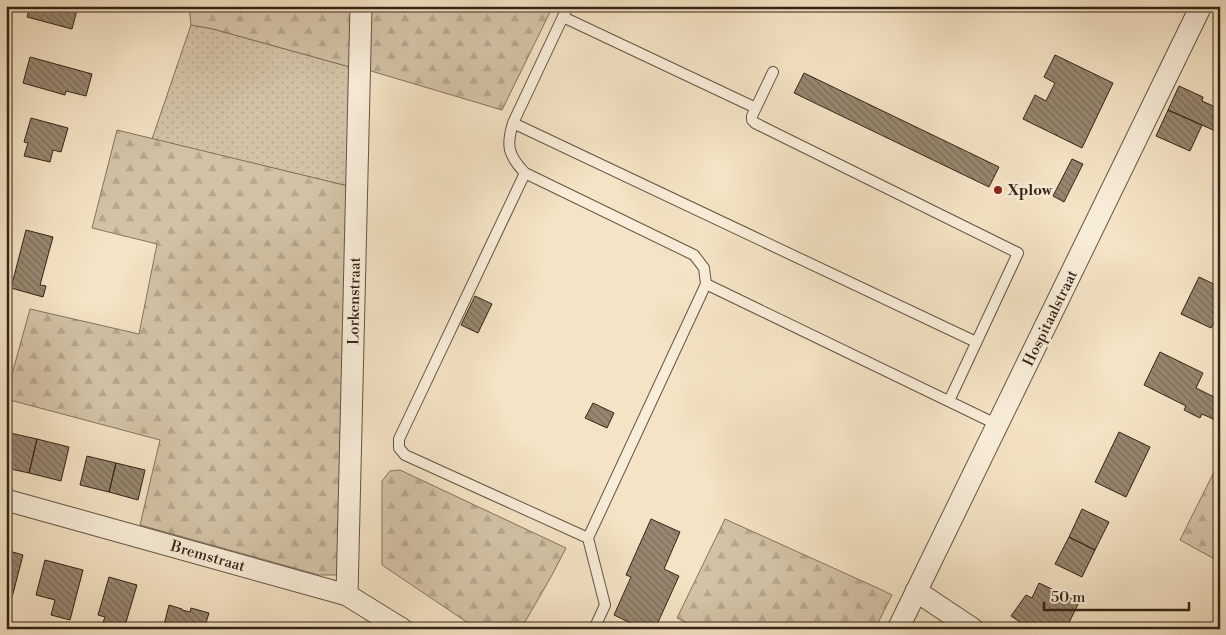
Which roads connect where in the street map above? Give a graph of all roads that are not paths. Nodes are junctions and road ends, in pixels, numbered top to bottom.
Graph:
1 (361, 6) edge
2 (568, 6) edge
3 (1201, 6) edge
4 (563, 17) junction
5 (773, 72) dead end
6 (756, 108) junction
7 (513, 123) junction
8 (525, 173) junction
9 (706, 284) junction
10 (976, 342) junction
11 (949, 400) junction
12 (998, 425) junction
13 (6, 500) edge
14 (588, 538) junction
15 (916, 591) junction
16 (347, 595) junction
17 (402, 629) edge
18 (594, 629) edge
19 (898, 629) edge
20 (973, 629) edge

1 - 16 street, Lorkenstraat
2 - 4 lane
3 - 12 street, Hospitaalstraat
4 - 6 lane
4 - 7 lane
5 - 6 lane
6 - 10 lane
7 - 8 lane
7 - 10 lane
8 - 9 lane
8 - 14 lane
9 - 11 lane
9 - 14 lane
10 - 11 lane
11 - 12 lane
12 - 15 street, Hospitaalstraat
13 - 16 street, Bremstraat
14 - 18 lane
15 - 19 street, Hospitaalstraat
15 - 20 street
16 - 17 street, Bremstraat

